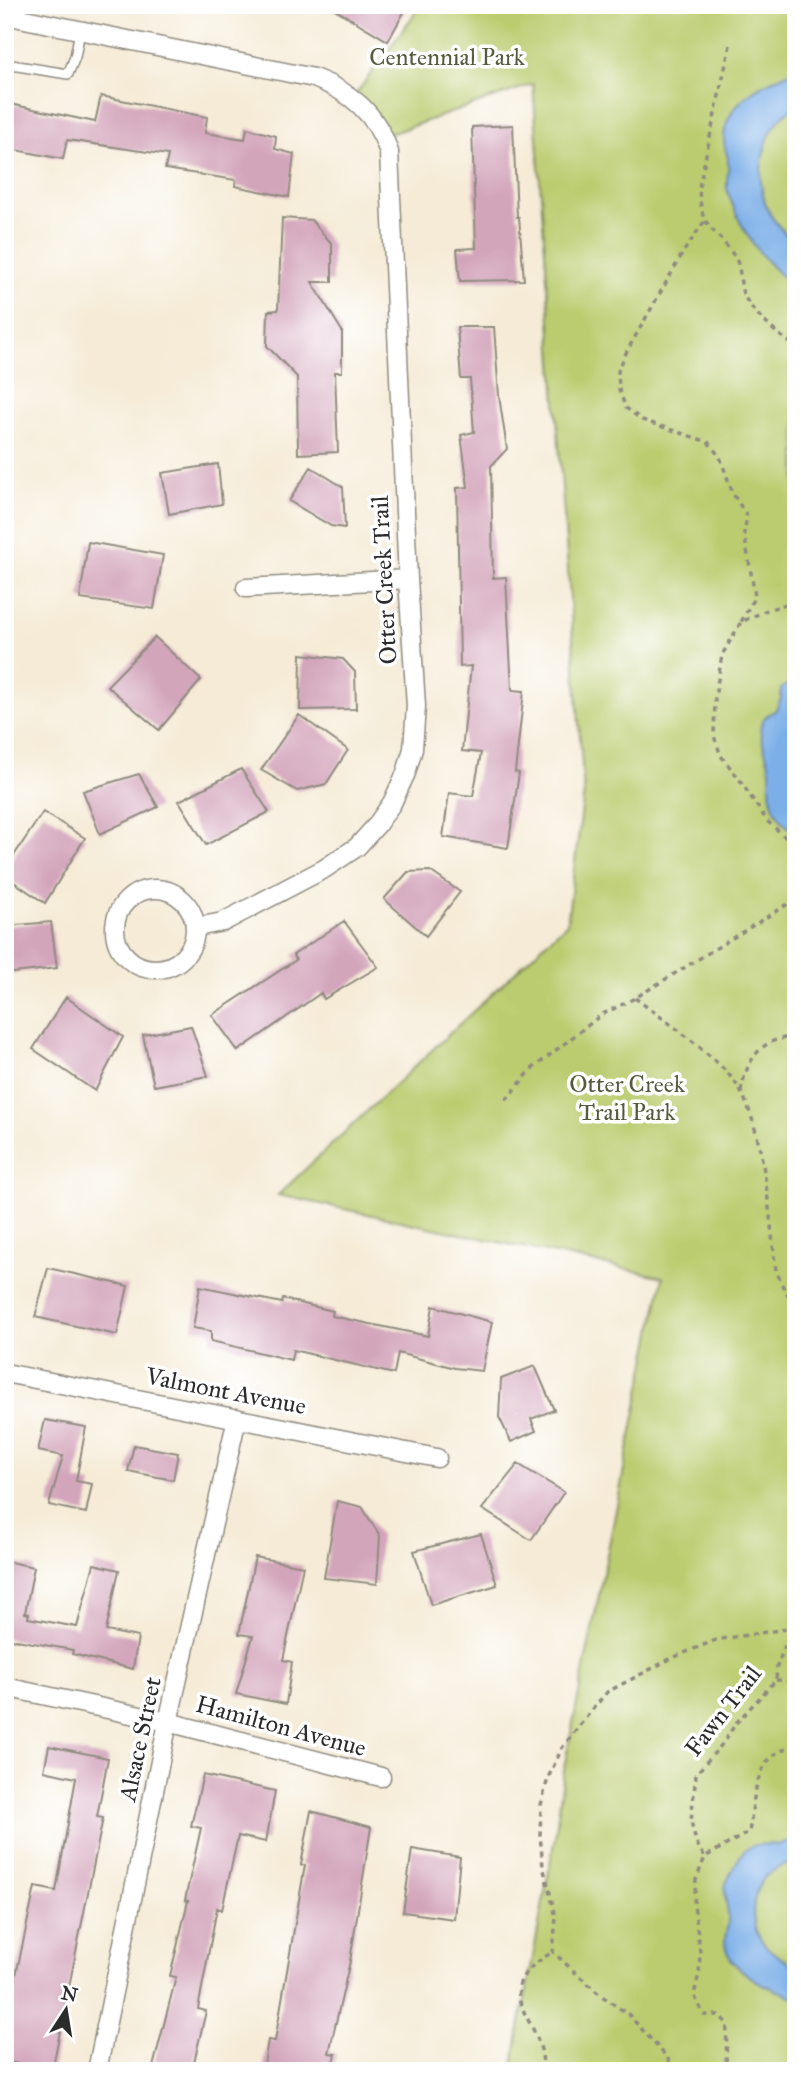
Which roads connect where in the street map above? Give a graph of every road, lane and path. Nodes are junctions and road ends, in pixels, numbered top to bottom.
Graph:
1 (5, 15) edge
2 (80, 31) junction
3 (730, 45) dead end
4 (5, 64) edge
5 (704, 222) junction
6 (796, 346) edge
7 (408, 579) junction
8 (246, 588) dead end
9 (796, 601) edge
10 (741, 622) junction
11 (796, 850) edge
12 (796, 899) edge
13 (196, 927) junction
14 (635, 998) junction
15 (796, 1038) edge
16 (741, 1093) junction
17 (506, 1100) dead end
18 (796, 1306) edge
19 (5, 1373) edge
20 (237, 1418) junction
21 (437, 1458) dead end
22 (796, 1620) edge
23 (792, 1628) junction
24 (776, 1680) junction
25 (796, 1681) edge
26 (5, 1687) edge
27 (168, 1722) junction
28 (796, 1746) edge
29 (381, 1777) dead end
30 (705, 1857) junction
31 (552, 1952) junction
32 (97, 2071) edge
33 (542, 2071) edge
34 (675, 2071) edge
35 (728, 2071) edge

1 - 2 street
2 - 4 lane
2 - 7 street, Otter Creek Trail
3 - 5 path
5 - 6 path
5 - 10 path
7 - 8 street
7 - 13 street, Otter Creek Trail
9 - 10 path
10 - 11 path
12 - 14 path
13 - 13 street
14 - 16 path
14 - 17 path
15 - 16 path
16 - 18 path
19 - 20 street, Valmont Avenue
20 - 21 street, Valmont Avenue
20 - 27 street, Alsace Street
22 - 23 path, Fawn Trail
23 - 24 path, Fawn Trail
23 - 31 path
24 - 25 path
24 - 30 path, Fawn Trail
26 - 27 street, Hamilton Avenue
27 - 29 street, Hamilton Avenue
27 - 32 street, Alsace Street
28 - 30 path
30 - 35 path
31 - 33 path
31 - 34 path

